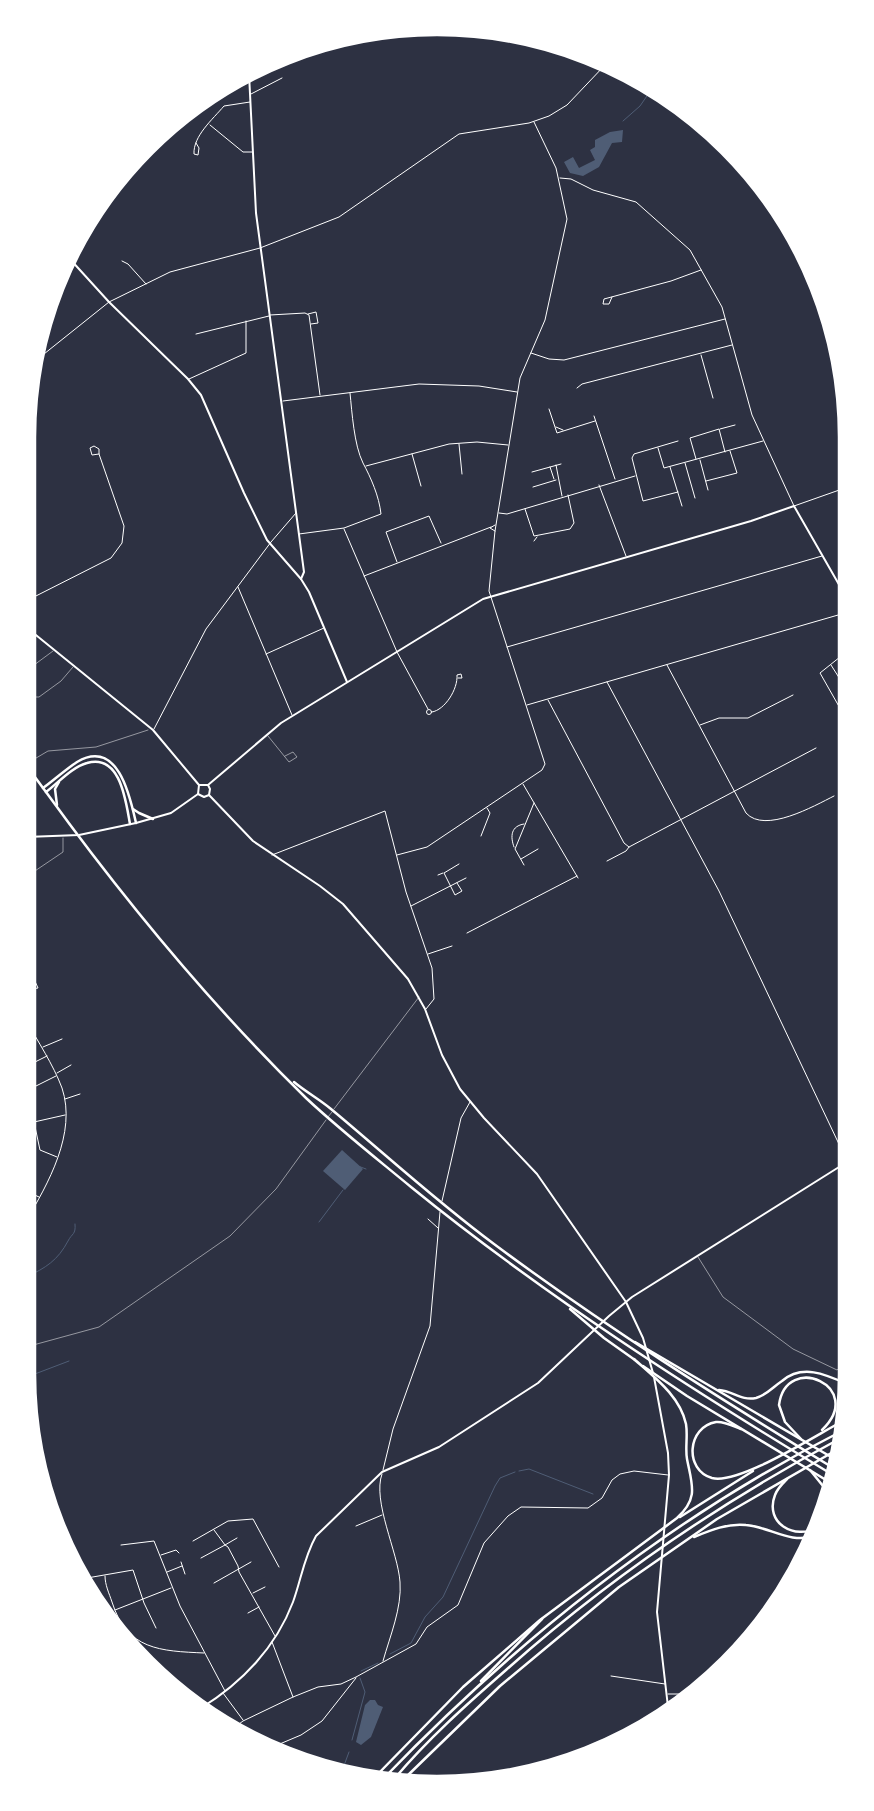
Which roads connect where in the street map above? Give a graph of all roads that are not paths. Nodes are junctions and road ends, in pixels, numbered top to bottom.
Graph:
1 (600, 70) edge
2 (282, 78) dead end
3 (249, 81) edge
4 (250, 94) junction
5 (250, 102) junction
6 (534, 122) junction
7 (209, 124) junction
8 (196, 142) dead end
9 (243, 152) junction
10 (252, 152) junction
11 (243, 156) dead end
12 (559, 178) junction
13 (260, 248) junction
14 (122, 261) dead end
15 (74, 264) edge
16 (701, 270) junction
17 (147, 284) junction
18 (612, 297) dead end
19 (109, 302) junction
20 (308, 314) junction
21 (269, 316) junction
22 (726, 318) junction
23 (246, 322) junction
24 (311, 324) junction
25 (196, 334) dead end
26 (733, 345) junction
27 (530, 352) junction
28 (44, 354) edge
29 (700, 354) junction
30 (188, 380) junction
31 (576, 388) dead end
32 (350, 392) junction
33 (518, 392) junction
34 (320, 396) junction
35 (713, 398) dead end
36 (281, 402) junction
37 (550, 409) dead end
38 (594, 416) dead end
39 (596, 421) junction
40 (735, 424) dead end
41 (555, 428) junction
42 (719, 429) junction
43 (564, 431) junction
44 (678, 441) dead end
45 (764, 441) junction
46 (459, 443) junction
47 (509, 445) junction
48 (658, 447) junction
49 (730, 450) junction
50 (726, 452) junction
51 (412, 453) junction
52 (99, 454) junction
53 (696, 459) junction
54 (700, 460) junction
55 (685, 462) junction
56 (561, 464) dead end
57 (556, 465) junction
58 (366, 466) junction
59 (670, 466) junction
60 (550, 467) junction
61 (532, 472) dead end
62 (462, 474) dead end
63 (635, 476) junction
64 (555, 480) junction
65 (615, 480) junction
66 (706, 481) junction
67 (599, 485) junction
68 (421, 486) dead end
69 (533, 487) dead end
70 (708, 490) dead end
71 (839, 490) edge
72 (678, 492) junction
73 (568, 495) junction
74 (562, 496) junction
75 (695, 498) dead end
76 (682, 506) dead end
77 (794, 506) junction
78 (524, 508) junction
79 (296, 513) junction
80 (499, 513) junction
81 (496, 525) junction
82 (491, 527) junction
83 (344, 528) junction
84 (495, 531) junction
85 (299, 534) junction
86 (537, 537) junction
87 (534, 541) dead end
88 (270, 544) junction
89 (442, 544) junction
90 (822, 556) junction
91 (627, 557) junction
92 (397, 562) junction
93 (364, 576) junction
94 (301, 579) junction
95 (238, 586) junction
96 (839, 586) edge
97 (35, 596) edge
98 (489, 597) junction
99 (839, 615) edge
100 (324, 628) junction
101 (35, 634) edge
102 (507, 647) junction
103 (55, 650) junction
104 (396, 652) junction
105 (265, 654) junction
106 (839, 658) edge
107 (35, 664) edge
108 (666, 664) junction
109 (830, 665) junction
110 (74, 666) junction
111 (458, 678) dead end
112 (839, 678) edge
113 (347, 682) junction
114 (607, 682) junction
115 (793, 695) dead end
116 (35, 698) edge
117 (548, 699) junction
118 (526, 705) junction
119 (428, 709) junction
120 (839, 709) edge
121 (432, 712) junction
122 (292, 716) junction
123 (700, 726) junction
124 (148, 730) dead end
125 (153, 730) junction
126 (266, 734) junction
127 (816, 748) dead end
128 (285, 756) junction
129 (35, 759) edge
130 (35, 777) edge
131 (59, 782) junction
132 (522, 783) junction
133 (199, 785) junction
134 (208, 785) junction
135 (43, 788) junction
136 (46, 792) junction
137 (734, 792) junction
138 (198, 794) junction
139 (209, 795) junction
140 (834, 796) dead end
141 (534, 803) junction
142 (486, 807) junction
143 (132, 808) junction
144 (61, 813) junction
145 (153, 818) junction
146 (681, 820) junction
147 (136, 822) junction
148 (130, 824) junction
149 (525, 824) junction
150 (35, 836) edge
151 (63, 836) junction
152 (481, 836) dead end
153 (629, 847) junction
154 (515, 849) junction
155 (538, 849) dead end
156 (272, 855) junction
157 (397, 856) junction
158 (521, 859) junction
159 (607, 861) dead end
160 (459, 864) dead end
161 (524, 865) dead end
162 (35, 871) edge
163 (444, 873) junction
164 (438, 875) dead end
165 (466, 878) dead end
166 (457, 882) junction
167 (451, 886) junction
168 (411, 906) junction
169 (467, 933) dead end
170 (452, 946) dead end
171 (428, 954) junction
172 (419, 997) junction
173 (426, 1009) junction
174 (35, 1036) edge
175 (62, 1039) dead end
176 (42, 1048) junction
177 (47, 1056) junction
178 (35, 1062) edge
179 (71, 1065) dead end
180 (56, 1075) junction
181 (285, 1075) junction
182 (35, 1086) edge
183 (80, 1094) dead end
184 (65, 1099) junction
185 (470, 1102) junction
186 (66, 1115) junction
187 (35, 1122) edge
188 (35, 1127) edge
189 (839, 1144) edge
190 (57, 1157) junction
191 (839, 1166) edge
192 (35, 1196) edge
193 (40, 1198) junction
194 (35, 1206) edge
195 (428, 1219) dead end
196 (438, 1228) junction
197 (698, 1257) junction
198 (626, 1302) junction
199 (566, 1305) junction
200 (631, 1342) junction
201 (35, 1345) edge
202 (634, 1359) junction
203 (839, 1368) edge
204 (839, 1380) edge
205 (719, 1390) junction
206 (836, 1425) edge
207 (741, 1428) junction
208 (819, 1434) junction
209 (834, 1435) edge
210 (801, 1438) junction
211 (833, 1443) edge
212 (831, 1453) edge
213 (830, 1456) edge
214 (765, 1463) junction
215 (828, 1464) edge
216 (810, 1470) junction
217 (827, 1471) edge
218 (382, 1472) junction
219 (669, 1476) junction
220 (790, 1476) junction
221 (825, 1479) edge
222 (822, 1487) edge
223 (382, 1515) junction
224 (356, 1526) dead end
225 (213, 1529) junction
226 (660, 1530) junction
227 (806, 1532) edge
228 (804, 1537) edge
229 (237, 1538) dead end
230 (690, 1538) junction
231 (193, 1541) dead end
232 (121, 1545) dead end
233 (225, 1545) junction
234 (175, 1546) dead end
235 (176, 1550) junction
236 (179, 1553) dead end
237 (160, 1556) junction
238 (201, 1558) dead end
239 (181, 1562) dead end
240 (251, 1562) dead end
241 (182, 1566) junction
242 (279, 1567) dead end
243 (238, 1570) junction
244 (166, 1572) junction
245 (185, 1574) dead end
246 (105, 1576) junction
247 (91, 1578) edge
248 (214, 1583) dead end
249 (265, 1587) dead end
250 (172, 1588) junction
251 (252, 1594) junction
252 (143, 1598) junction
253 (259, 1606) junction
254 (114, 1610) junction
255 (248, 1613) dead end
256 (547, 1614) junction
257 (120, 1622) edge
258 (156, 1628) dead end
259 (275, 1636) junction
260 (135, 1639) edge
261 (271, 1641) junction
262 (205, 1654) junction
263 (383, 1661) junction
264 (611, 1676) dead end
265 (356, 1677) junction
266 (665, 1684) junction
267 (478, 1686) junction
268 (224, 1693) junction
269 (667, 1694) junction
270 (681, 1694) edge
271 (293, 1697) junction
272 (668, 1703) edge
273 (208, 1704) edge
274 (244, 1721) junction
275 (240, 1724) edge
276 (280, 1744) edge
277 (379, 1772) edge
278 (389, 1773) edge
279 (399, 1774) edge
280 (408, 1775) edge

1 - 6 street
2 - 4 street
3 - 4 street
4 - 5 street
5 - 7 street
5 - 10 street
6 - 12 street
6 - 13 street
7 - 8 street
7 - 9 street
9 - 10 street
9 - 11 street
10 - 13 street
12 - 16 street
12 - 27 street
13 - 17 street
13 - 21 street
14 - 17 street
15 - 19 street
16 - 18 street
16 - 22 street
17 - 19 street
19 - 28 street
19 - 30 street
20 - 21 street
20 - 24 street
20 - 24 street
21 - 23 street
21 - 36 street
22 - 26 street
22 - 27 street
23 - 25 street
23 - 30 street
24 - 34 street
26 - 29 street
26 - 45 street
27 - 33 street
29 - 31 street
29 - 35 street
30 - 88 street
32 - 33 street
32 - 34 street
32 - 58 street
33 - 47 street
34 - 36 street
36 - 79 street
37 - 41 street
38 - 39 street
39 - 43 street
39 - 65 street
40 - 42 street
41 - 43 street
41 - 43 street
42 - 50 street
42 - 53 street
44 - 48 street
45 - 49 street
45 - 77 street
46 - 47 street
46 - 51 street
46 - 62 street
47 - 80 street
48 - 59 street
48 - 63 street
49 - 50 street
49 - 66 street
50 - 54 street
51 - 58 street
51 - 68 street
52 - 52 street
52 - 97 street
53 - 54 street
53 - 55 street
54 - 66 street
55 - 59 street
55 - 75 street
56 - 57 street
57 - 60 street
57 - 64 street
58 - 83 street
59 - 72 street
60 - 61 street
60 - 64 street
63 - 65 street
63 - 72 street
64 - 69 street
64 - 74 street
65 - 67 street
66 - 70 street
67 - 73 street
67 - 91 street
71 - 77 street
72 - 76 street
73 - 74 street
73 - 86 street
74 - 78 street
77 - 90 street
77 - 91 street
78 - 80 street
78 - 86 street
79 - 85 street
79 - 88 street
80 - 81 street
81 - 82 street
81 - 84 street
82 - 84 street
82 - 89 street
83 - 85 street
83 - 93 street
84 - 98 street
85 - 94 street
86 - 87 street
88 - 94 street
88 - 95 street
89 - 92 street
89 - 92 street
90 - 96 street
90 - 102 street
91 - 98 street
92 - 93 street
93 - 104 street
94 - 100 street
95 - 105 street
95 - 125 street
98 - 102 street
98 - 104 street
99 - 108 street
100 - 105 street
100 - 113 street
101 - 103 street
102 - 118 street
103 - 107 lane
103 - 110 street
104 - 113 street
104 - 119 street
105 - 122 street
106 - 109 street
108 - 114 street
108 - 123 street
109 - 112 street
109 - 120 street
110 - 116 lane
110 - 125 street
111 - 121 street
113 - 122 street
114 - 117 street
114 - 146 street
115 - 123 street
117 - 118 street
117 - 153 street
118 - 132 street
119 - 121 street
119 - 121 street
122 - 126 street
123 - 137 street
124 - 129 lane
125 - 133 street
126 - 128 lane
126 - 134 street
127 - 137 street
128 - 128 lane
130 - 135 main road
131 - 136 main road
131 - 144 main road
131 - 148 main road
132 - 141 street
132 - 142 street
133 - 134 street
133 - 138 street
134 - 139 street
135 - 136 main road
135 - 143 main road
136 - 144 main road
137 - 140 street
137 - 146 street
138 - 139 street
138 - 145 street
139 - 156 street
141 - 149 street
141 - 169 street
142 - 152 street
142 - 157 street
143 - 145 main road
143 - 147 main road
144 - 181 main road
145 - 147 street
146 - 153 street
146 - 189 street
147 - 148 street
148 - 151 street
149 - 154 street
149 - 154 street
150 - 151 street
151 - 162 lane
153 - 159 street
154 - 158 street
155 - 158 street
156 - 157 street
156 - 172 street
157 - 168 street
158 - 161 street
160 - 163 street
163 - 164 street
163 - 167 street
165 - 166 street
166 - 167 street
166 - 167 street
167 - 168 street
168 - 171 street
170 - 171 street
171 - 173 street
172 - 173 street
172 - 201 lane
173 - 185 street
174 - 176 street
175 - 176 street
176 - 177 street
177 - 178 street
177 - 180 street
179 - 180 street
180 - 182 street
180 - 184 street
181 - 199 main road
181 - 200 main road
183 - 184 street
184 - 186 street
185 - 196 street
185 - 198 street
186 - 187 street
186 - 190 street
188 - 190 street
190 - 193 street
191 - 197 street
192 - 193 street
193 - 194 street
195 - 196 street
196 - 218 street
197 - 198 street
197 - 203 lane
198 - 218 street
198 - 219 street
199 - 202 main road
199 - 217 main road
200 - 205 main road
200 - 215 main road
202 - 207 main road
202 - 226 main road
204 - 205 main road
205 - 210 main road
206 - 208 main road
207 - 214 main road
207 - 216 main road
208 - 210 main road
208 - 214 main road
209 - 267 main road
210 - 213 main road
211 - 279 main road
212 - 220 main road
214 - 226 main road
216 - 221 main road
216 - 222 main road
218 - 223 street
218 - 259 street
219 - 263 street
219 - 266 street
220 - 227 main road
220 - 230 main road
223 - 224 street
223 - 263 street
225 - 231 street
225 - 233 street
225 - 242 street
226 - 256 main road
228 - 230 main road
229 - 233 street
230 - 280 main road
232 - 237 street
233 - 238 street
233 - 243 street
234 - 235 street
235 - 236 street
235 - 237 street
237 - 244 street
239 - 241 street
240 - 243 street
241 - 244 street
241 - 245 street
243 - 248 street
243 - 251 street
244 - 250 street
246 - 247 street
246 - 252 street
246 - 254 street
249 - 251 street
250 - 252 street
250 - 262 street
251 - 253 street
252 - 254 street
252 - 258 street
253 - 255 street
253 - 259 street
254 - 257 street
256 - 267 main road
256 - 277 main road
259 - 261 street
260 - 262 street
261 - 268 street
261 - 271 street
262 - 268 street
263 - 265 street
264 - 266 street
265 - 271 street
265 - 276 street
266 - 269 street
267 - 278 main road
268 - 273 street
268 - 274 street
269 - 270 street
269 - 272 street
271 - 274 street
274 - 275 street

